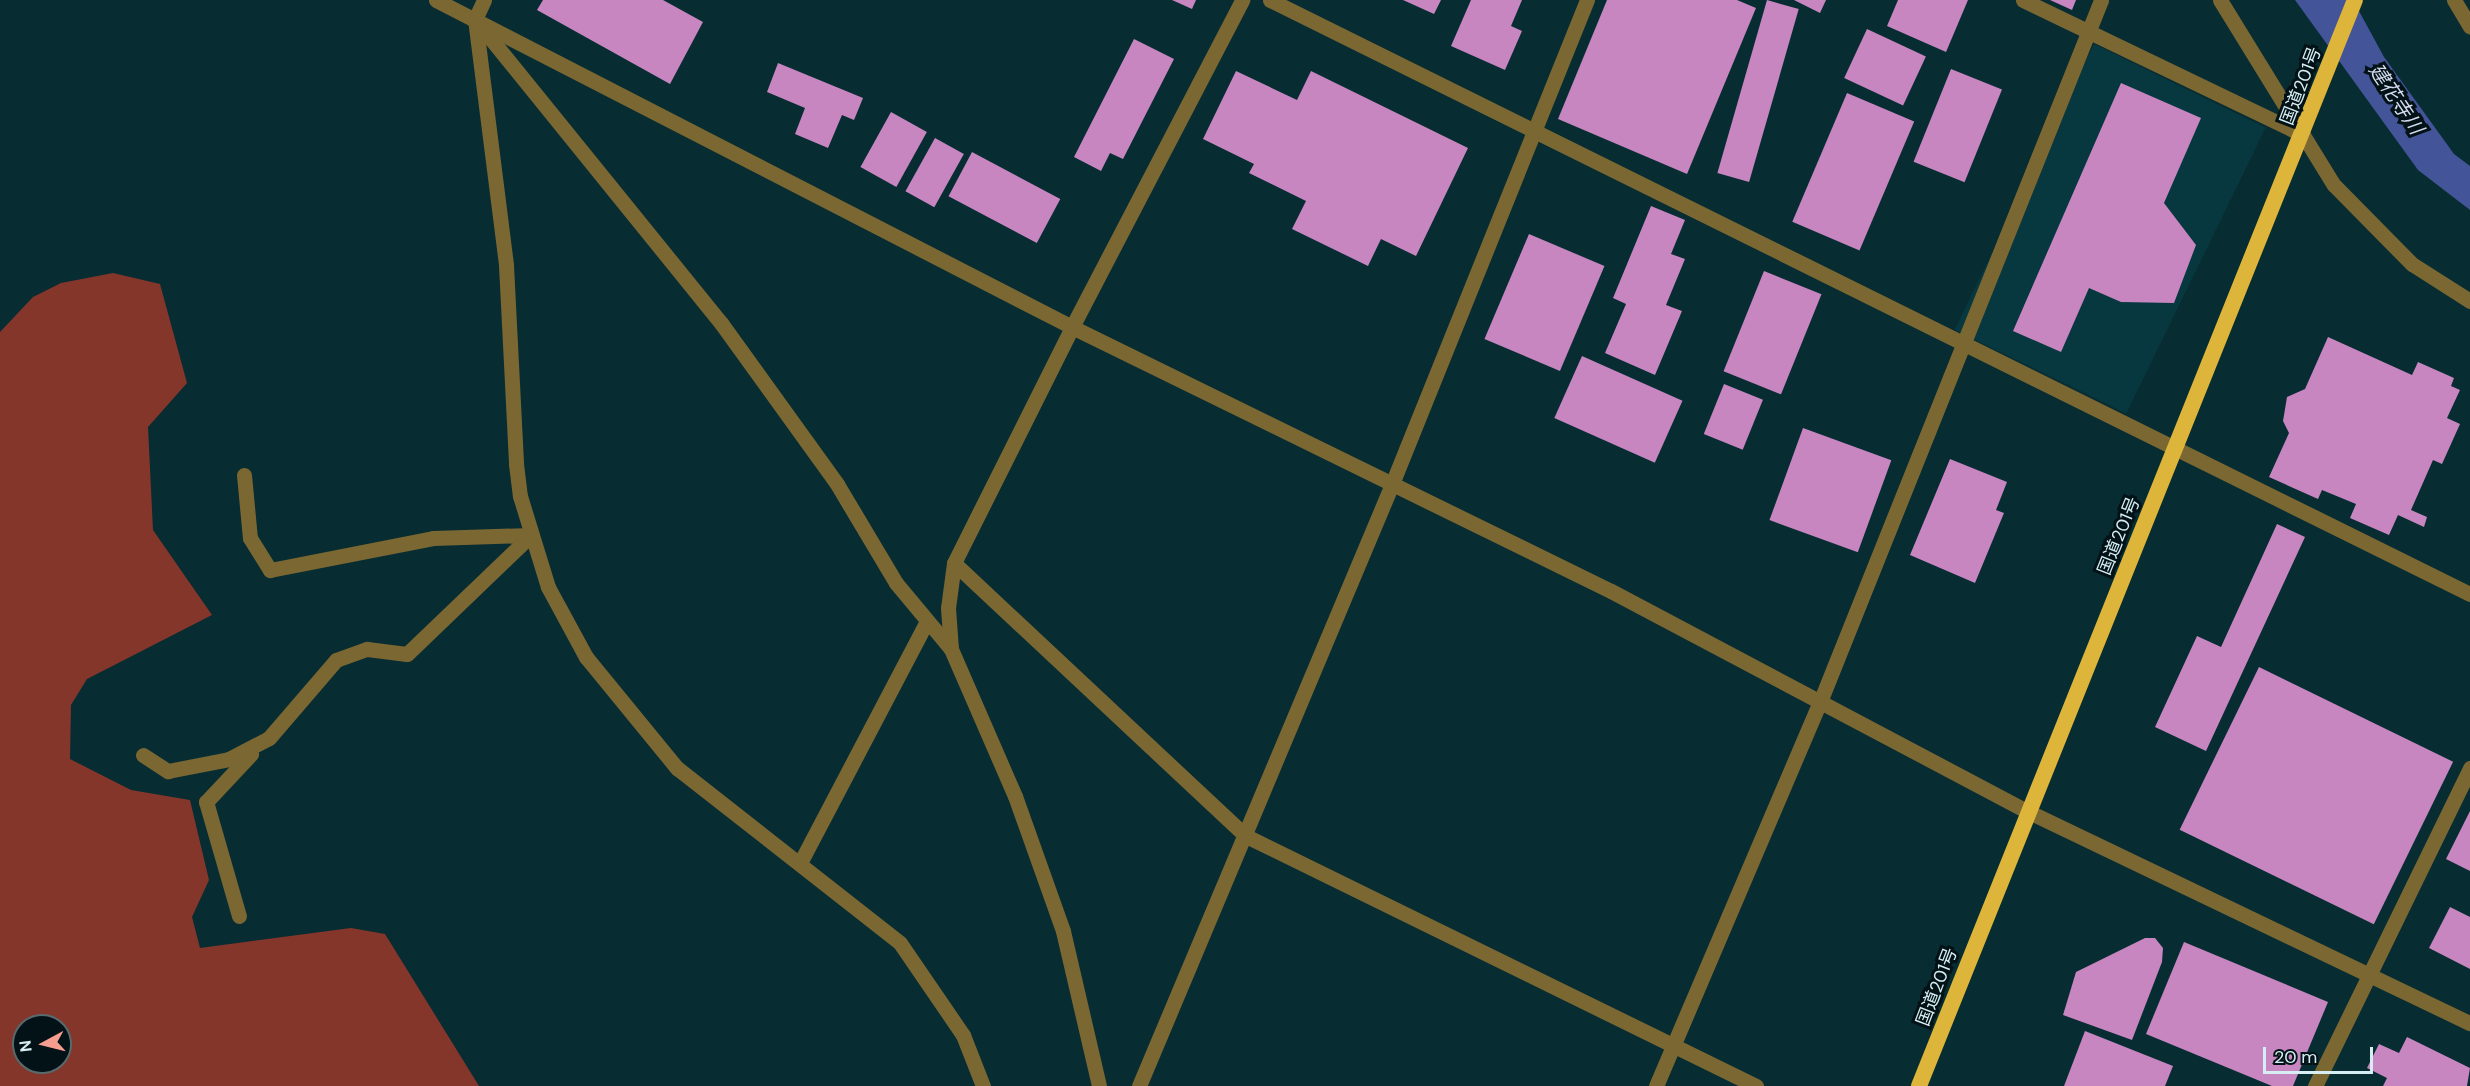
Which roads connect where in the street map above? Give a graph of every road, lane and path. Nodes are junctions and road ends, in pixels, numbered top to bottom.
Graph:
1 (436, 0) edge
2 (484, 0) edge
3 (1242, 0) edge
4 (1270, 0) edge
5 (1587, 0) edge
6 (2023, 0) edge
7 (2102, 0) edge
8 (2220, 0) edge
9 (2355, 0) edge
10 (2454, 0) edge
11 (475, 19) junction
12 (2470, 27) edge
13 (2090, 32) junction
14 (1534, 131) junction
15 (2303, 135) junction
16 (2470, 300) edge
17 (1072, 327) junction
18 (1964, 343) junction
19 (2176, 448) junction
20 (244, 475) dead end
21 (1392, 484) junction
22 (531, 535) junction
23 (954, 563) junction
24 (2470, 594) edge
25 (927, 621) junction
26 (951, 649) junction
27 (1820, 702) junction
28 (269, 738) junction
29 (143, 755) dead end
30 (2470, 768) edge
31 (2026, 811) junction
32 (1246, 836) junction
33 (800, 863) junction
34 (240, 916) dead end
35 (2370, 976) junction
36 (2470, 1023) edge
37 (1676, 1046) junction
38 (983, 1086) edge
39 (1099, 1086) edge
40 (1139, 1086) edge
41 (1656, 1086) edge
42 (1756, 1086) edge
43 (1919, 1086) edge
44 (2316, 1086) edge

1 - 11 street
2 - 11 street
3 - 17 street
4 - 14 street
5 - 14 street
6 - 13 street
7 - 13 street
8 - 15 street
9 - 15 highway, 国道201号
10 - 12 street
11 - 17 street
11 - 22 street
11 - 25 street
13 - 15 street
13 - 18 street
14 - 18 street
14 - 21 street
15 - 16 street
15 - 19 highway, 国道201号
17 - 21 street
17 - 23 street
18 - 19 street
18 - 27 street
19 - 24 street
19 - 31 highway, 国道201号
20 - 22 street
21 - 27 street
21 - 32 street
22 - 28 street
22 - 33 street
23 - 26 street
23 - 32 street
25 - 26 street
25 - 33 street
26 - 39 street
27 - 31 street
27 - 37 street
28 - 29 street
28 - 34 street
30 - 35 street
31 - 35 street
31 - 43 highway, 国道201号
32 - 37 street
32 - 40 street
33 - 38 street
35 - 36 street
35 - 44 street
37 - 41 street
37 - 42 street

